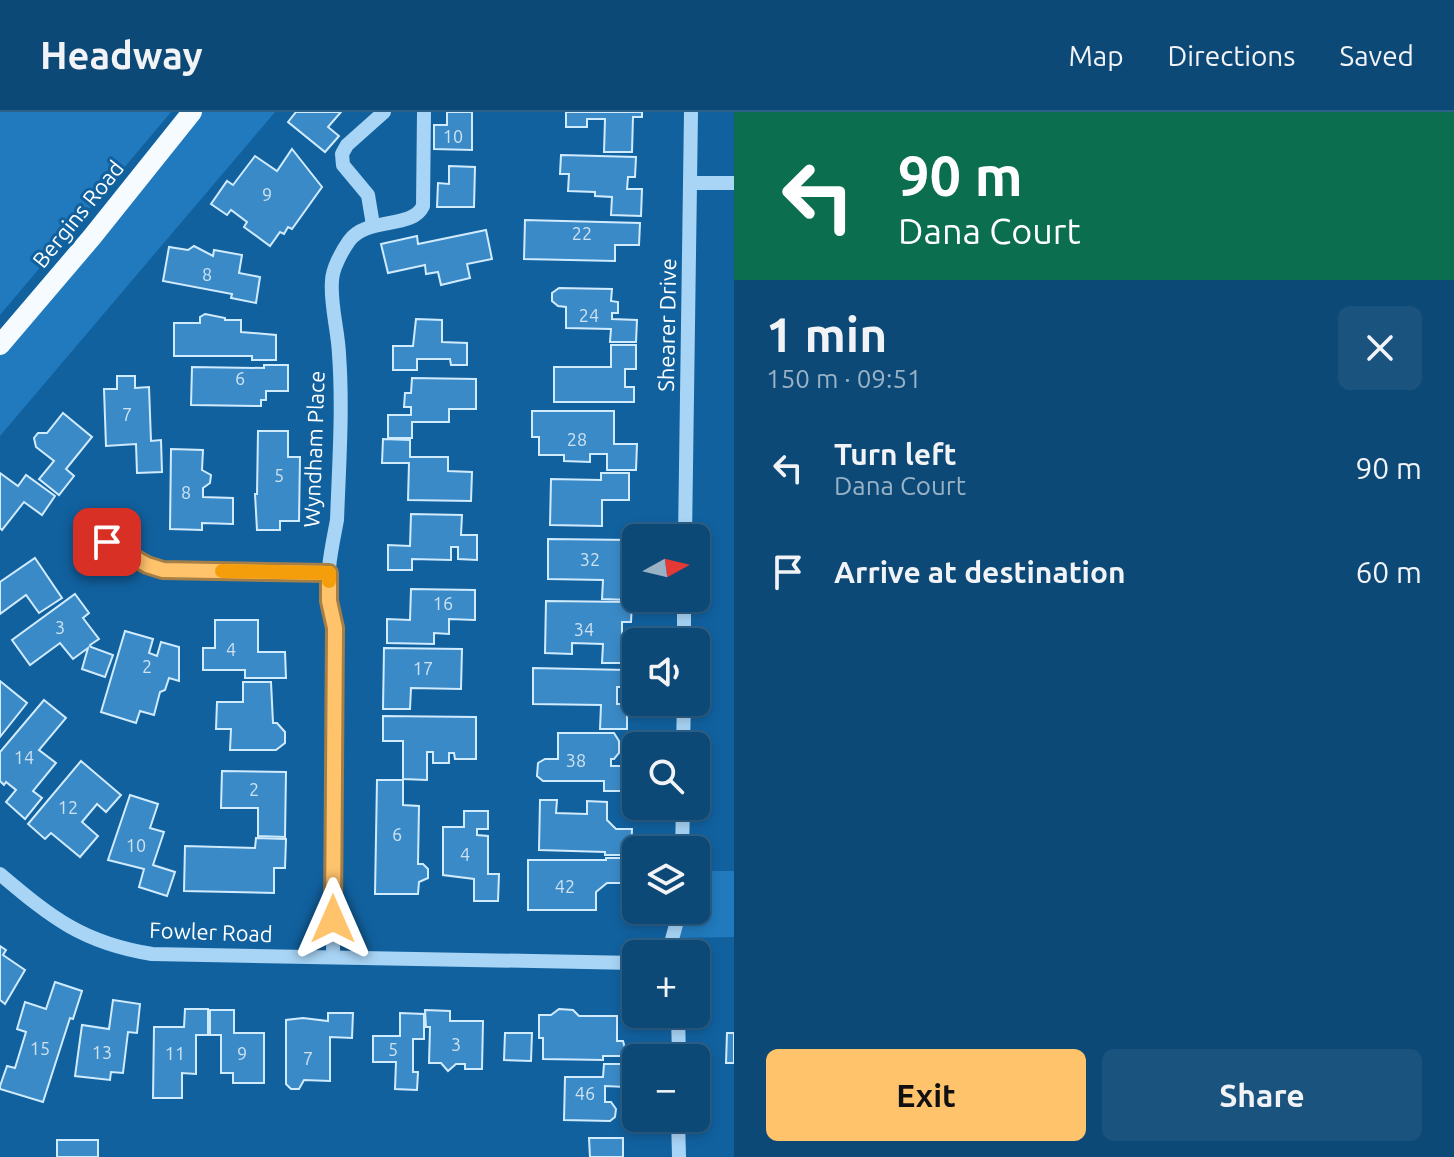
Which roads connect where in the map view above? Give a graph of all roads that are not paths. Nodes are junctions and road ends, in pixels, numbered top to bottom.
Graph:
1 (192, 112) edge
2 (384, 112) edge
3 (424, 112) edge
4 (691, 112) edge
5 (691, 183) junction
6 (734, 183) edge
7 (373, 225) junction
8 (0, 345) edge
9 (685, 524) edge
10 (107, 542) dead end
11 (329, 573) junction
12 (0, 874) edge
13 (333, 957) junction
14 (622, 963) edge
15 (678, 1132) edge
16 (679, 1157) edge

1 - 8 main road, Bergins Road
2 - 7 street
3 - 7 street
4 - 5 street, Shearer Drive
5 - 6 street
5 - 9 street, Shearer Drive
7 - 11 street, Wyndham Place
10 - 11 street
11 - 13 street, Wyndham Place
12 - 13 street, Fowler Road
13 - 14 street, Fowler Road
15 - 16 street

